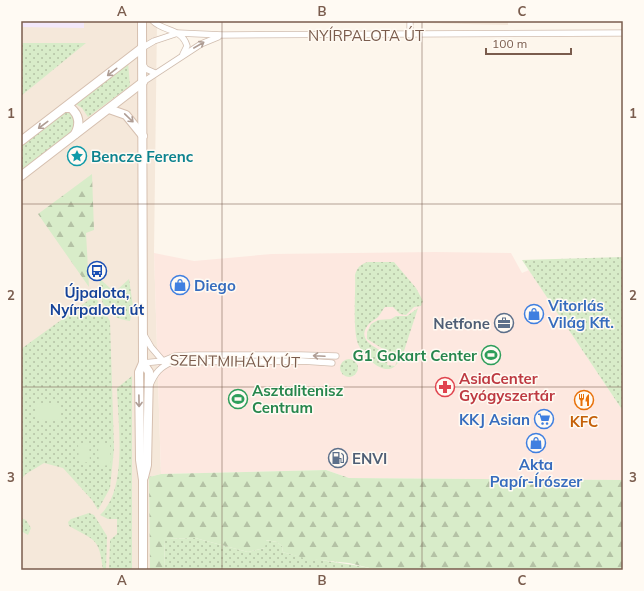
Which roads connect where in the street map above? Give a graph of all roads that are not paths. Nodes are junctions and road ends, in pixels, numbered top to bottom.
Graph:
1 (142, 21) edge
2 (153, 21) edge
3 (410, 21) edge
4 (178, 33) junction
5 (623, 33) edge
6 (223, 35) junction
7 (410, 35) junction
8 (142, 48) junction
9 (183, 54) junction
10 (143, 65) junction
11 (155, 73) junction
12 (143, 82) junction
13 (65, 108) junction
14 (109, 109) junction
15 (143, 136) junction
16 (73, 137) junction
17 (21, 141) edge
18 (21, 176) edge
19 (143, 333) junction
20 (336, 356) dead end
21 (163, 361) junction
22 (173, 362) junction
23 (143, 363) junction
24 (332, 363) dead end
25 (149, 390) junction
26 (143, 480) junction
27 (142, 570) edge

1 - 8 main road, SZENTMIHÁLYI ÚT
2 - 4 street
3 - 7 street
4 - 6 street, NYÍRPALOTA ÚT
4 - 8 street, NYÍRPALOTA ÚT
4 - 9 street
5 - 7 street, NYÍRPALOTA ÚT
6 - 7 street, NYÍRPALOTA ÚT
9 -> 6 street, NYÍRPALOTA ÚT
8 - 10 main road, SZENTMIHÁLYI ÚT
8 -> 13 main road, NYÍRPALOTA ÚT
9 - 11 street, NYÍRPALOTA ÚT
10 - 11 street
10 - 12 main road, SZENTMIHÁLYI ÚT
11 - 12 street, NYÍRPALOTA ÚT
12 - 14 main road, NYÍRPALOTA ÚT
12 - 15 main road, SZENTMIHÁLYI ÚT
13 - 16 main road
13 -> 17 main road, NYÍRPALOTA ÚT
14 -> 15 main road
14 - 16 main road, NYÍRPALOTA ÚT
15 - 19 main road, SZENTMIHÁLYI ÚT
16 - 18 main road, NYÍRPALOTA ÚT
19 - 21 street
19 - 23 main road, SZENTMIHÁLYI ÚT
20 -> 21 street, SZENTMIHÁLYI ÚT
21 - 22 street, SZENTMIHÁLYI ÚT
21 - 23 street
22 - 24 street, SZENTMIHÁLYI ÚT
22 - 25 street
23 - 25 main road, SZENTMIHÁLYI ÚT
23 -> 26 main road, SZENTMIHÁLYI ÚT
25 - 26 main road, SZENTMIHÁLYI ÚT
26 - 27 main road, SZENTMIHÁLYI ÚT

